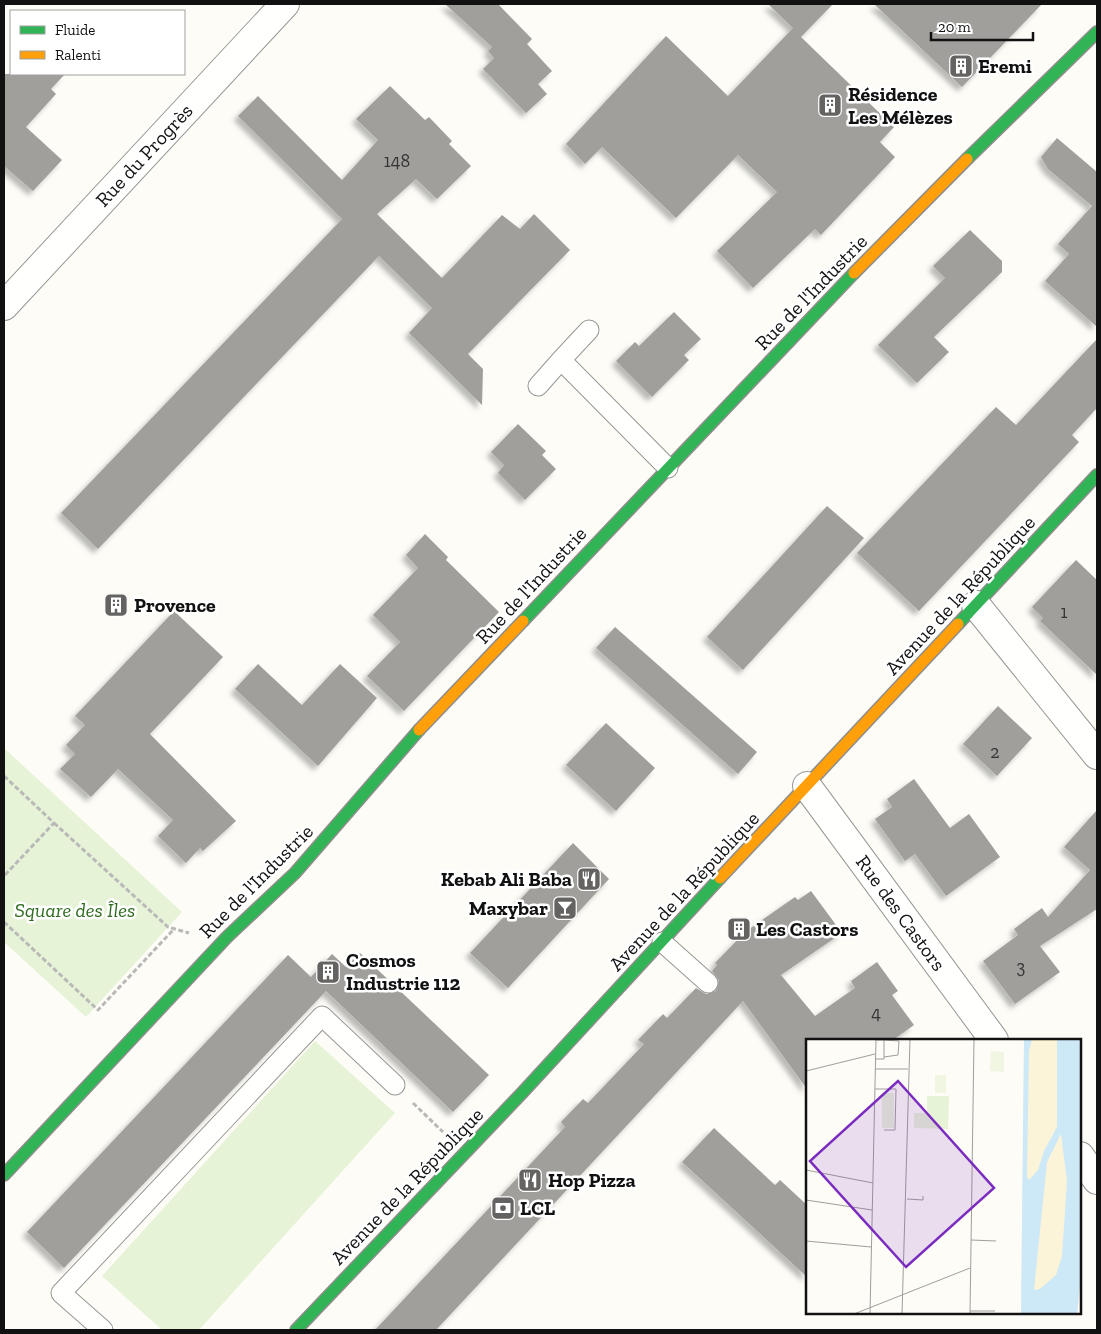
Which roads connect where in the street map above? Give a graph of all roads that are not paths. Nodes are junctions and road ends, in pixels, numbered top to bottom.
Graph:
1 (285, 4) edge
2 (1097, 32) edge
3 (4, 306) edge
4 (589, 330) dead end
5 (561, 360) junction
6 (538, 386) dead end
7 (668, 468) junction
8 (1097, 475) edge
9 (976, 605) junction
10 (1097, 755) edge
11 (807, 786) junction
12 (662, 942) junction
13 (708, 983) dead end
14 (993, 1039) edge
15 (395, 1085) road end
16 (1081, 1157) edge
17 (4, 1175) edge
18 (1097, 1180) edge
19 (103, 1330) edge
20 (296, 1330) edge

1 - 3 street, Rue du Progrès
2 - 7 street, Rue de l'Industrie
4 - 5 lane
5 - 6 lane
5 - 7 lane
7 - 17 street, Rue de l'Industrie
8 - 9 street, Avenue de la République
9 - 10 street
9 - 11 street, Avenue de la République
11 - 12 street, Avenue de la République
11 - 14 street, Rue des Castors
12 - 13 lane
12 - 20 street, Avenue de la République
15 - 19 lane
16 - 18 street

